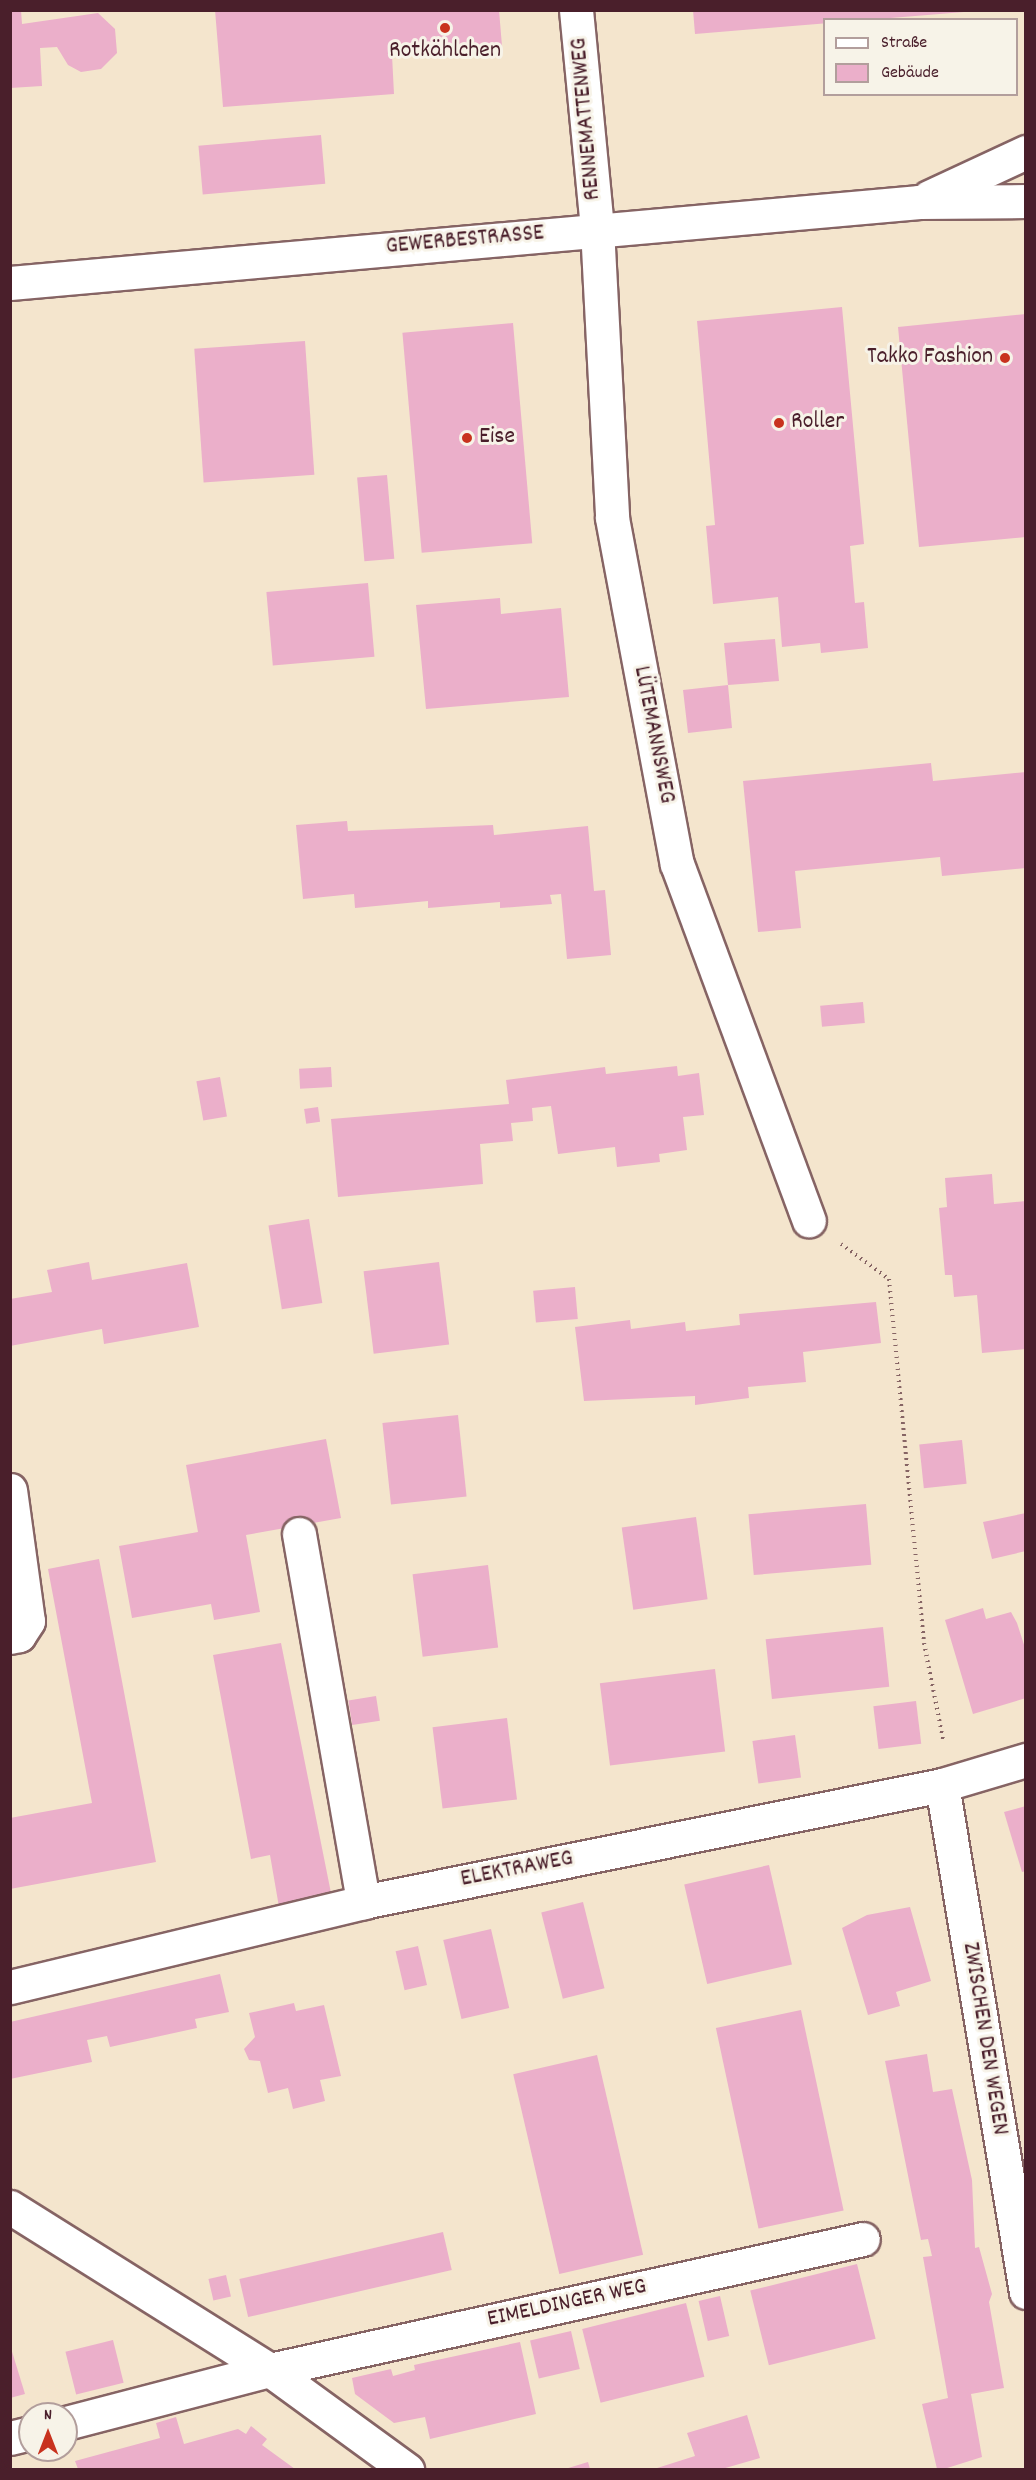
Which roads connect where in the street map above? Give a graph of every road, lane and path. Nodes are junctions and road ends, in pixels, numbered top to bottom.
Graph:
1 (576, 10) edge
2 (1026, 152) edge
3 (1026, 201) edge
4 (919, 202) junction
5 (597, 228) junction
6 (10, 283) edge
7 (808, 1220) joint
8 (10, 1490) edge
9 (299, 1534) dead end
10 (10, 1637) edge
11 (1026, 1760) edge
12 (947, 1783) junction
13 (363, 1902) junction
14 (10, 1987) edge
15 (10, 2207) edge
16 (863, 2239) dead end
17 (1026, 2292) edge
18 (270, 2370) junction
19 (78, 2420) edge
20 (406, 2469) edge

1 - 5 street, RENNEMATTENWEG
2 - 4 street, GEWERBESTRASSE
3 - 4 street, GEWERBESTRASSE
4 - 5 street, GEWERBESTRASSE
5 - 6 street, GEWERBESTRASSE
5 - 7 street, LÜTEMANNSWEG
7 - 12 path
8 - 10 street
9 - 13 street
11 - 12 street, ELEKTRAWEG
12 - 13 street, ELEKTRAWEG
12 - 17 street, ZWISCHEN DEN WEGEN
13 - 14 street, ELEKTRAWEG
15 - 18 street
16 - 18 street, EIMELDINGER WEG
18 - 19 street, EIMELDINGER WEG
18 - 20 street

